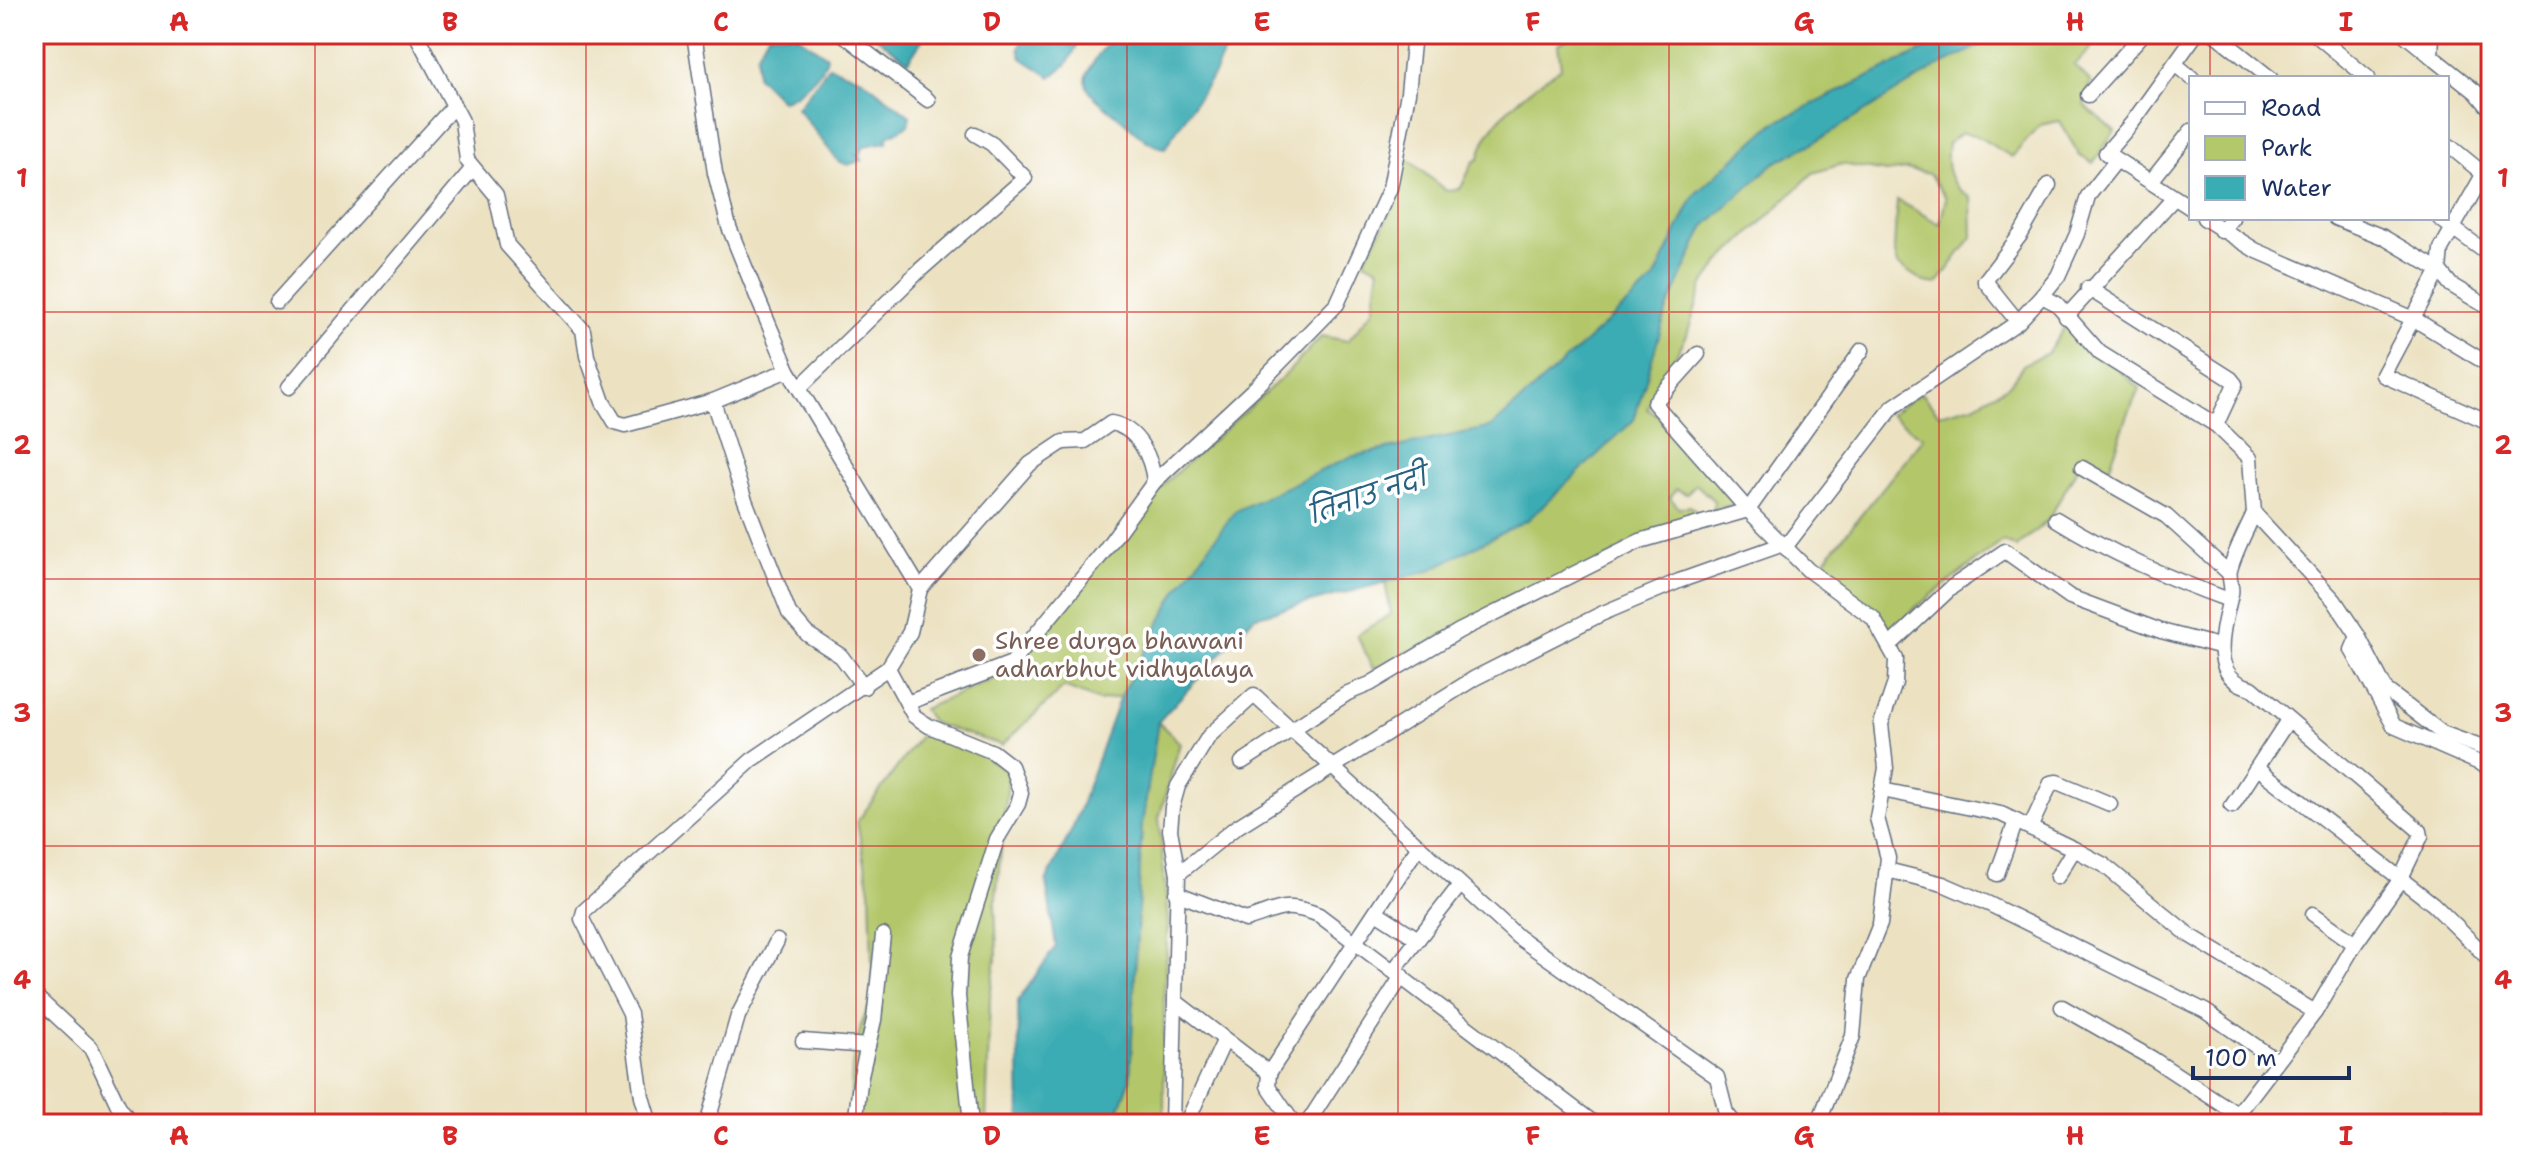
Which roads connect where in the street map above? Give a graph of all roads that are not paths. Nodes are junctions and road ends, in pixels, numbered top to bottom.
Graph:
1 (416, 34) edge
2 (694, 34) edge
3 (843, 34) edge
4 (1414, 34) edge
5 (2143, 34) edge
6 (2196, 34) edge
7 (2215, 34) edge
8 (2315, 34) edge
9 (2404, 34) edge
10 (2432, 34) edge
11 (2431, 56) junction
12 (2176, 65) junction
13 (2190, 76) edge
14 (2268, 76) edge
15 (2366, 76) edge
16 (2088, 95) dead end
17 (928, 100) dead end
18 (453, 107) junction
19 (2491, 110) edge
20 (975, 134) dead end
21 (2189, 134) edge
22 (2449, 145) edge
23 (2116, 161) junction
24 (473, 168) junction
25 (2488, 171) edge
26 (2152, 180) junction
27 (2049, 185) dead end
28 (2174, 198) junction
29 (2189, 207) edge
30 (2207, 220) edge
31 (2230, 220) edge
32 (2342, 220) edge
33 (2441, 220) edge
34 (2452, 230) junction
35 (2221, 231) junction
36 (2491, 256) edge
37 (2439, 270) junction
38 (2088, 288) junction
39 (2042, 296) junction
40 (277, 302) dead end
41 (2491, 309) edge
42 (2066, 317) junction
43 (2414, 319) junction
44 (2018, 322) junction
45 (1862, 350) dead end
46 (1698, 354) dead end
47 (2491, 366) edge
48 (788, 370) junction
49 (289, 387) dead end
50 (799, 388) junction
51 (713, 401) junction
52 (2491, 423) edge
53 (2216, 425) junction
54 (2082, 468) dead end
55 (1154, 482) junction
56 (1748, 510) junction
57 (2254, 513) junction
58 (2056, 519) dead end
59 (1783, 545) junction
60 (2229, 573) junction
61 (920, 589) junction
62 (2229, 600) junction
63 (2358, 636) junction
64 (1889, 646) junction
65 (2219, 646) junction
66 (888, 668) junction
67 (864, 687) junction
68 (907, 703) junction
69 (2288, 720) junction
70 (1288, 730) junction
71 (2491, 751) edge
72 (1242, 762) dead end
73 (1333, 765) junction
74 (2258, 768) junction
75 (2491, 768) edge
76 (1882, 790) junction
77 (2110, 804) dead end
78 (2232, 806) dead end
79 (2016, 821) junction
80 (2030, 828) junction
81 (1418, 847) junction
82 (2074, 849) junction
83 (1887, 870) junction
84 (1178, 874) junction
85 (1997, 874) dead end
86 (2057, 877) dead end
87 (2400, 880) junction
88 (1460, 885) junction
89 (1176, 893) junction
90 (1376, 912) junction
91 (2313, 914) dead end
92 (883, 935) dead end
93 (1418, 939) junction
94 (777, 941) dead end
95 (1356, 944) junction
96 (2355, 944) junction
97 (2491, 961) edge
98 (1398, 973) junction
99 (34, 995) edge
100 (1175, 1001) junction
101 (2062, 1007) dead end
102 (2315, 1012) junction
103 (803, 1041) dead end
104 (1224, 1041) junction
105 (868, 1046) junction
106 (2277, 1061) junction
107 (1269, 1073) junction
108 (2444, 1118) dead end
109 (2235, 1120) edge
110 (131, 1124) edge
111 (650, 1124) edge
112 (707, 1124) edge
113 (855, 1124) edge
114 (971, 1124) edge
115 (1172, 1124) edge
116 (1186, 1124) edge
117 (1294, 1124) edge
118 (1307, 1124) edge
119 (1595, 1124) edge
120 (1735, 1124) edge
121 (1818, 1124) edge
122 (2473, 1124) edge

1 - 18 street
2 - 48 street
3 - 17 street
4 - 55 street
5 - 16 street
6 - 12 street
7 - 14 street
8 - 15 street
9 - 11 street
10 - 11 street
11 - 19 street
12 - 13 street
12 - 23 street
18 - 24 street
18 - 40 street
20 - 50 street
21 - 26 street
22 - 25 street
23 - 26 street
23 - 39 street
24 - 49 street
24 - 51 street
25 - 34 street
26 - 28 street
27 - 44 street
28 - 29 street
28 - 38 street
30 - 35 street
31 - 35 street
32 - 37 street
33 - 34 street
34 - 36 street
34 - 37 street
35 - 43 street
37 - 41 street
37 - 43 street
38 - 42 street
38 - 53 street
39 - 42 street
39 - 44 street
42 - 53 street
43 - 47 street
43 - 52 street
44 - 59 street
45 - 56 street
46 - 56 street
48 - 50 street
48 - 51 street
50 - 61 street
51 - 67 street
53 - 57 street
54 - 60 street
55 - 61 street
55 - 68 street
56 - 59 street
56 - 70 street
57 - 60 street
57 - 63 street
58 - 62 street
59 - 64 street
59 - 73 street
60 - 62 street
61 - 66 street
62 - 65 street
63 - 71 street
63 - 75 street
64 - 65 street
64 - 76 street
65 - 69 street
66 - 67 street
66 - 68 street
67 - 111 street
68 - 114 street
69 - 74 street
69 - 87 street
70 - 72 street
70 - 73 street
70 - 84 street
73 - 81 street
73 - 84 street
74 - 78 street
74 - 87 street
76 - 79 street
76 - 83 street
77 - 80 street
79 - 80 street
79 - 85 street
80 - 82 street
81 - 88 street
81 - 90 street
82 - 86 street
82 - 102 street
83 - 106 street
83 - 121 street
84 - 89 street
87 - 96 street
87 - 97 street
88 - 93 street
88 - 120 street
89 - 95 street
89 - 100 street
90 - 93 street
90 - 95 street
91 - 96 street
92 - 105 street
93 - 98 street
94 - 112 street
95 - 98 street
95 - 107 street
96 - 102 street
98 - 118 street
98 - 119 street
99 - 110 street
100 - 104 street
100 - 115 street
101 - 109 street
102 - 106 street
103 - 105 street
104 - 107 street
104 - 116 street
105 - 113 street
106 - 109 street
107 - 117 street
108 - 122 street

